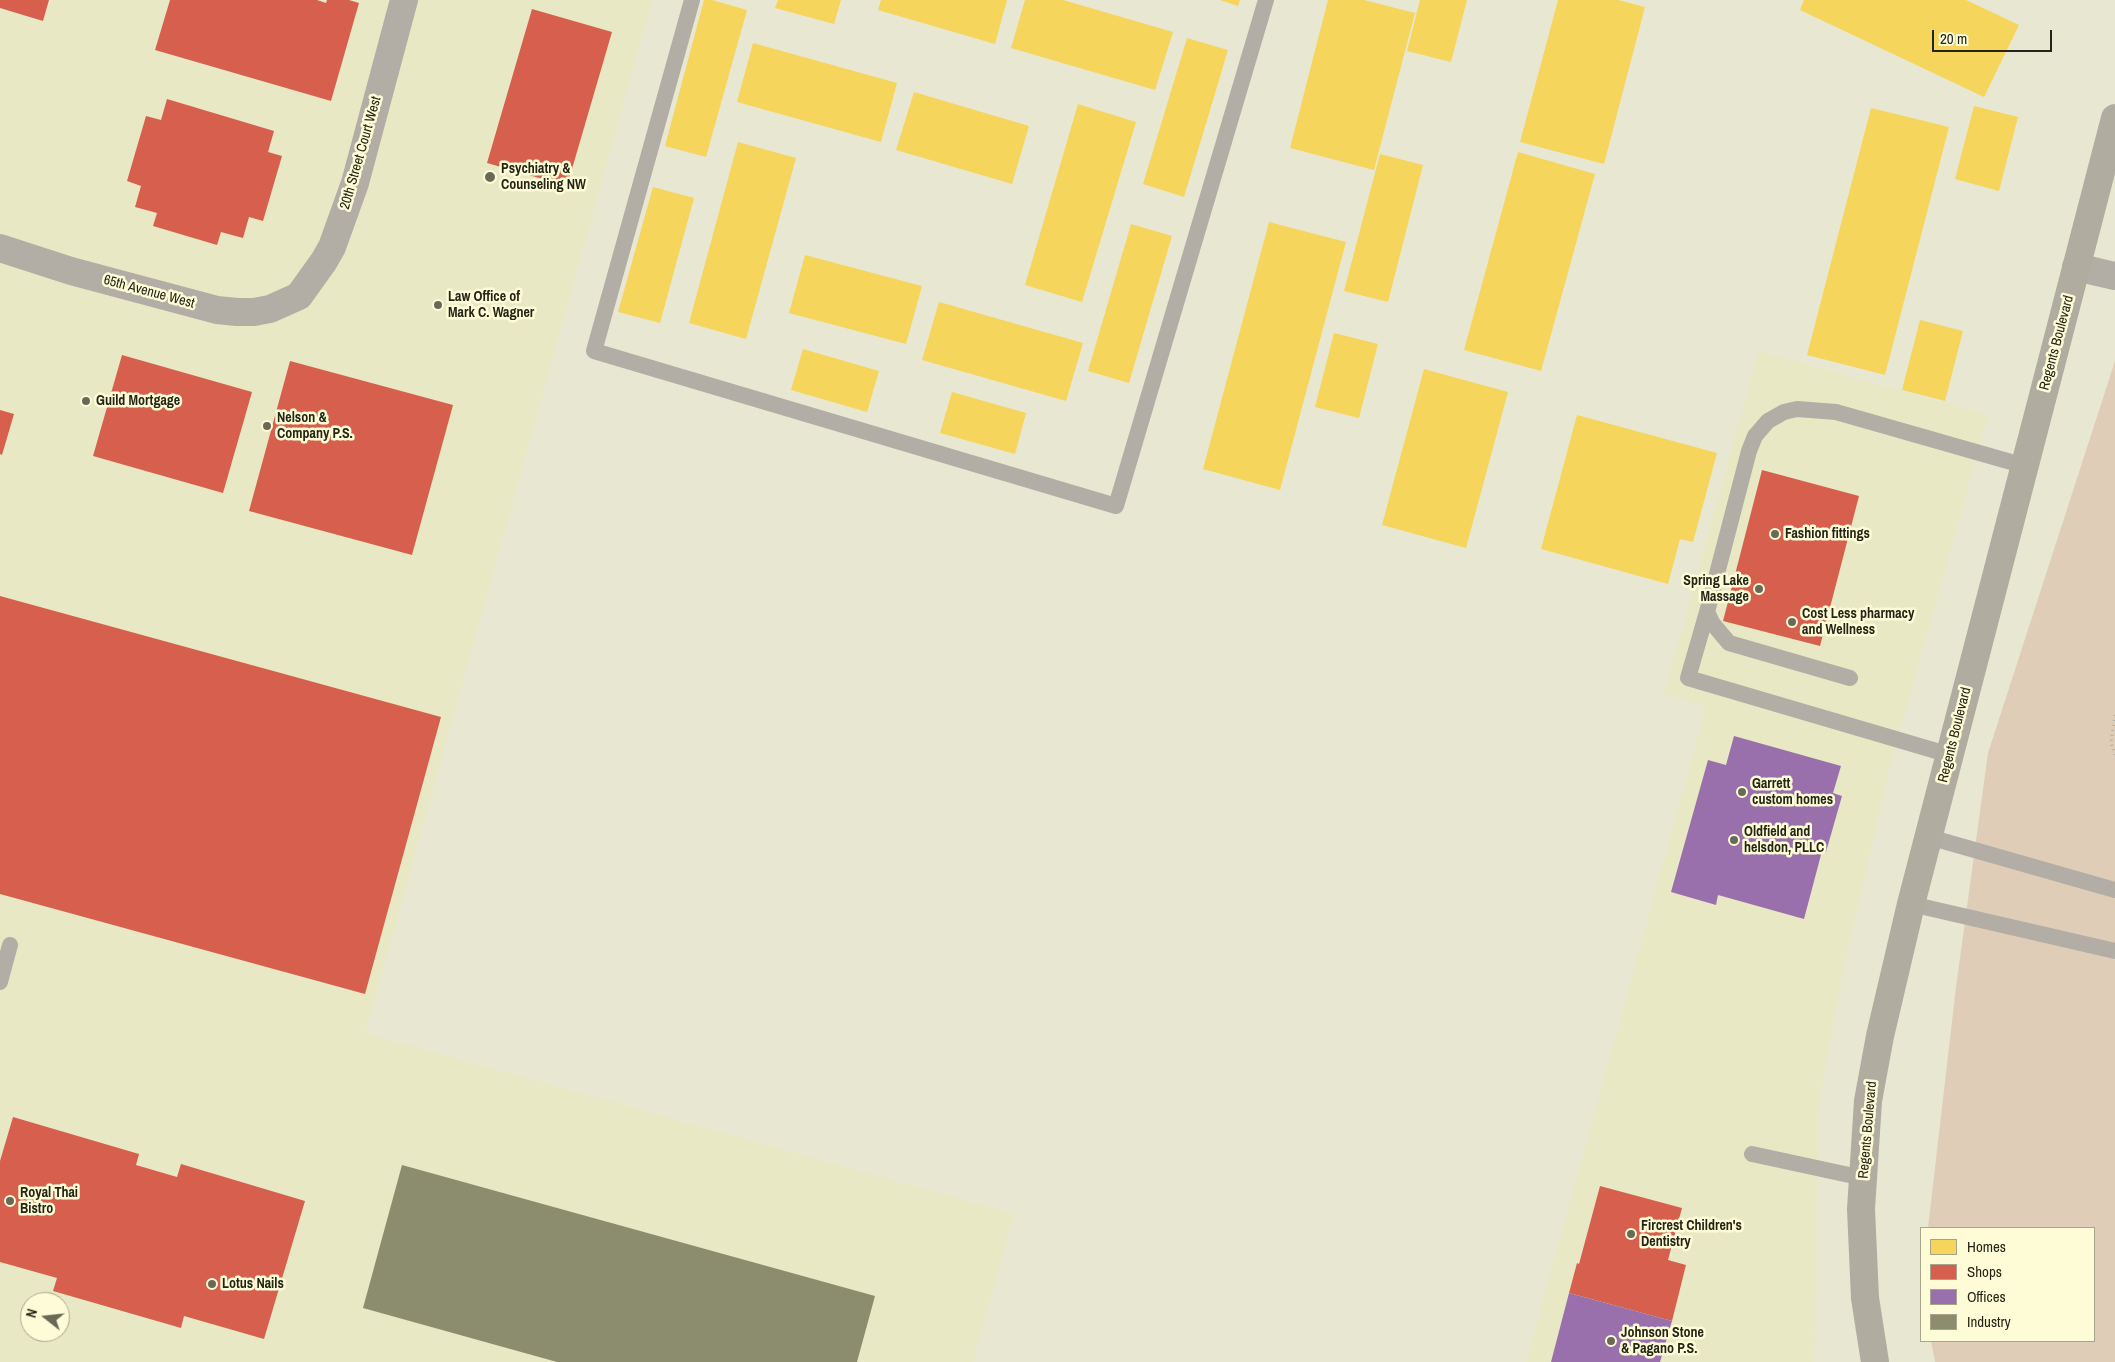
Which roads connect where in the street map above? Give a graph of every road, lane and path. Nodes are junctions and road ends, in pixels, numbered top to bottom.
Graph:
1 (404, 0) edge
2 (692, 0) edge
3 (1266, 0) edge
4 (2115, 118) edge
5 (0, 248) edge
6 (2076, 267) junction
7 (2115, 276) edge
8 (299, 296) joint
9 (2025, 466) junction
10 (1707, 612) junction
11 (1850, 678) dead end
12 (2115, 716) edge
13 (1950, 755) junction
14 (2115, 756) edge
15 (1929, 837) junction
16 (2115, 890) edge
17 (1911, 904) junction
18 (10, 945) dead end
19 (2115, 951) edge
20 (0, 982) edge
21 (1752, 1154) dead end
22 (1863, 1178) junction
23 (1875, 1362) edge

1 - 8 street, 20th Street Court West
2 - 3 lane
4 - 6 main road, Regents Boulevard
5 - 8 street, 65th Avenue West
6 - 7 street
6 - 9 main road, Regents Boulevard
9 - 10 lane
9 - 13 main road, Regents Boulevard
10 - 11 lane
10 - 13 lane
12 - 14 path
13 - 15 main road, Regents Boulevard
15 - 16 lane
15 - 17 main road, Regents Boulevard
17 - 19 lane
17 - 22 main road, Regents Boulevard
18 - 20 lane
21 - 22 lane
22 - 23 main road, Regents Boulevard

